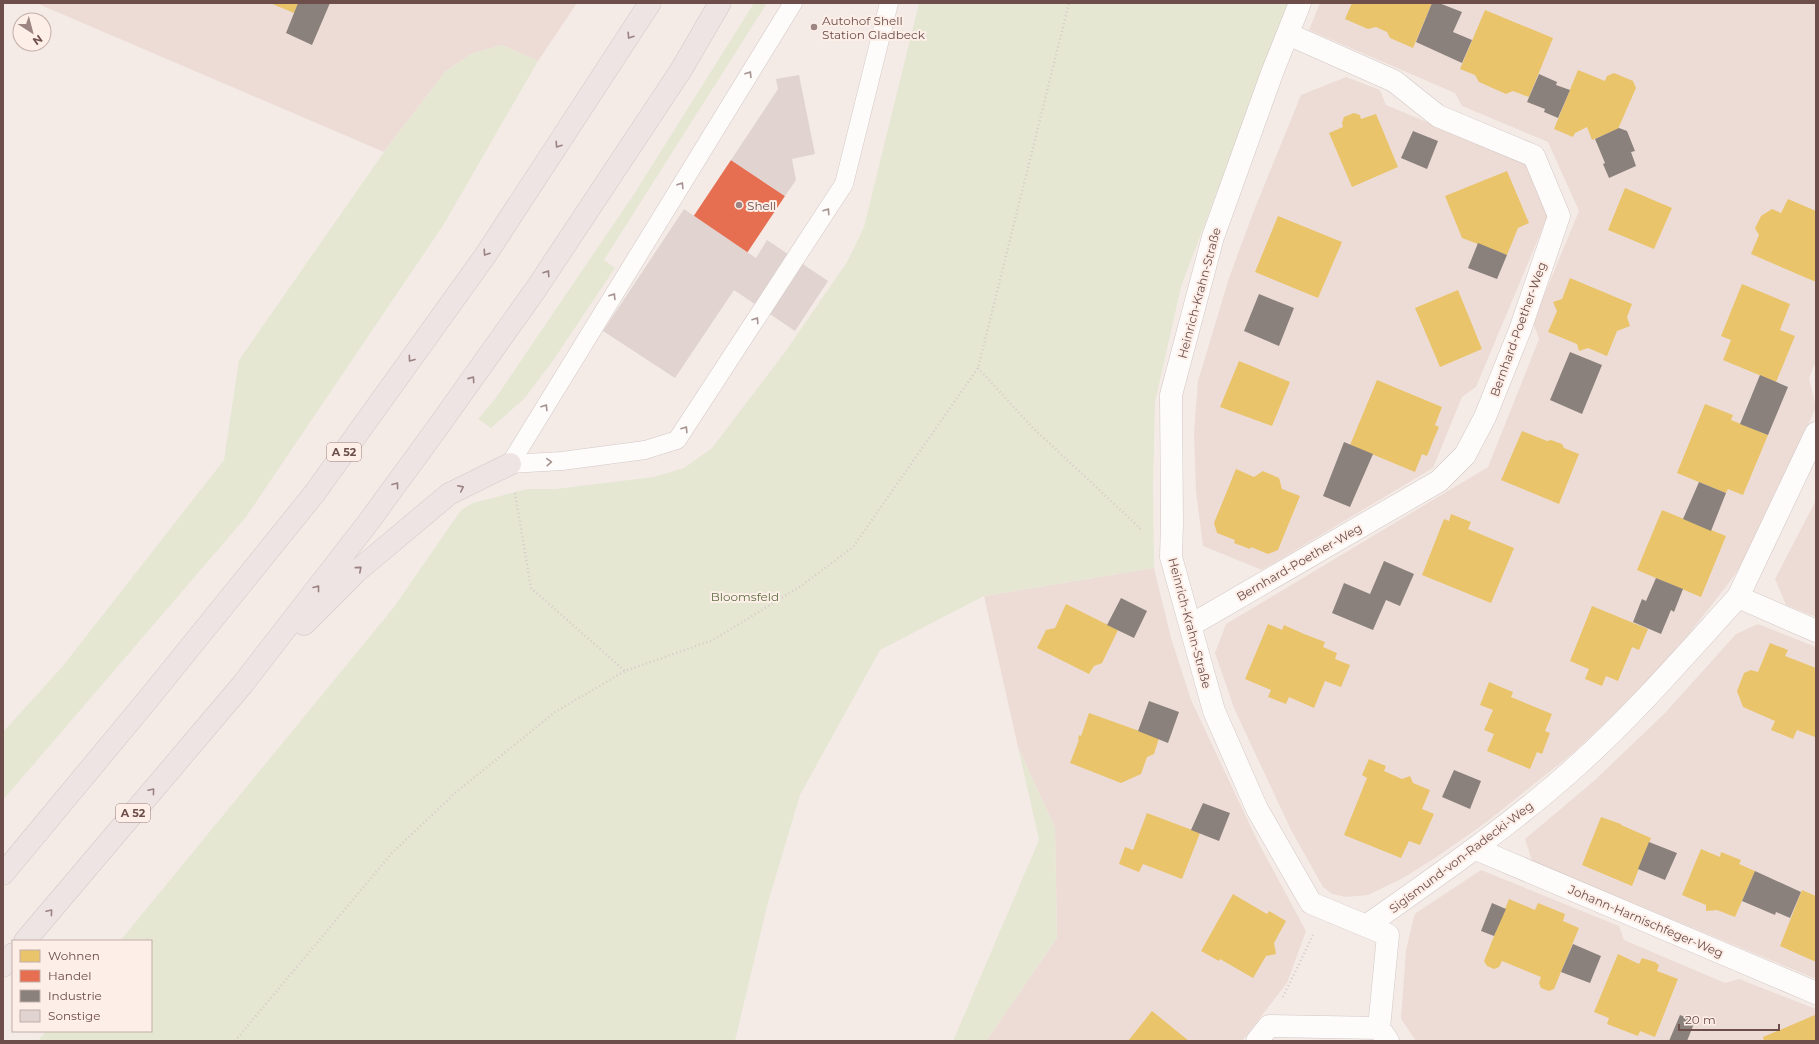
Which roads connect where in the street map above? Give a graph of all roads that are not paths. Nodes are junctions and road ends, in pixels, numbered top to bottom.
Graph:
1 (650, 3) edge
2 (720, 3) edge
3 (793, 3) edge
4 (889, 3) edge
5 (1300, 3) edge
6 (1288, 34) junction
7 (1816, 433) edge
8 (510, 464) junction
9 (1738, 597) junction
10 (1191, 625) junction
11 (1816, 631) edge
12 (242, 685) junction
13 (1476, 849) junction
14 (3, 874) edge
15 (1366, 926) junction
16 (26, 940) edge
17 (12, 955) edge
18 (3, 966) edge
19 (1816, 993) edge
20 (1263, 1033) edge
21 (1383, 1034) edge

1 -> 14 highway, A 52
12 -> 2 highway, A 52
8 -> 3 lane
8 -> 4 lane
5 - 6 street, Heinrich-Krahn-Straße
6 - 10 street, Heinrich-Krahn-Straße
6 - 10 street, Bernhard-Poether-Weg
7 - 9 street, Sigismund-von-Radecki-Weg
12 -> 8 highway
9 - 11 street
9 - 13 street, Sigismund-von-Radecki-Weg
10 - 15 street, Heinrich-Krahn-Straße
16 -> 12 highway, A 52
13 - 15 street, Sigismund-von-Radecki-Weg
13 - 19 street, Johann-Harnischfeger-Weg
15 - 21 street, Heinrich-Krahn-Straße
17 - 18 highway
20 - 21 street

